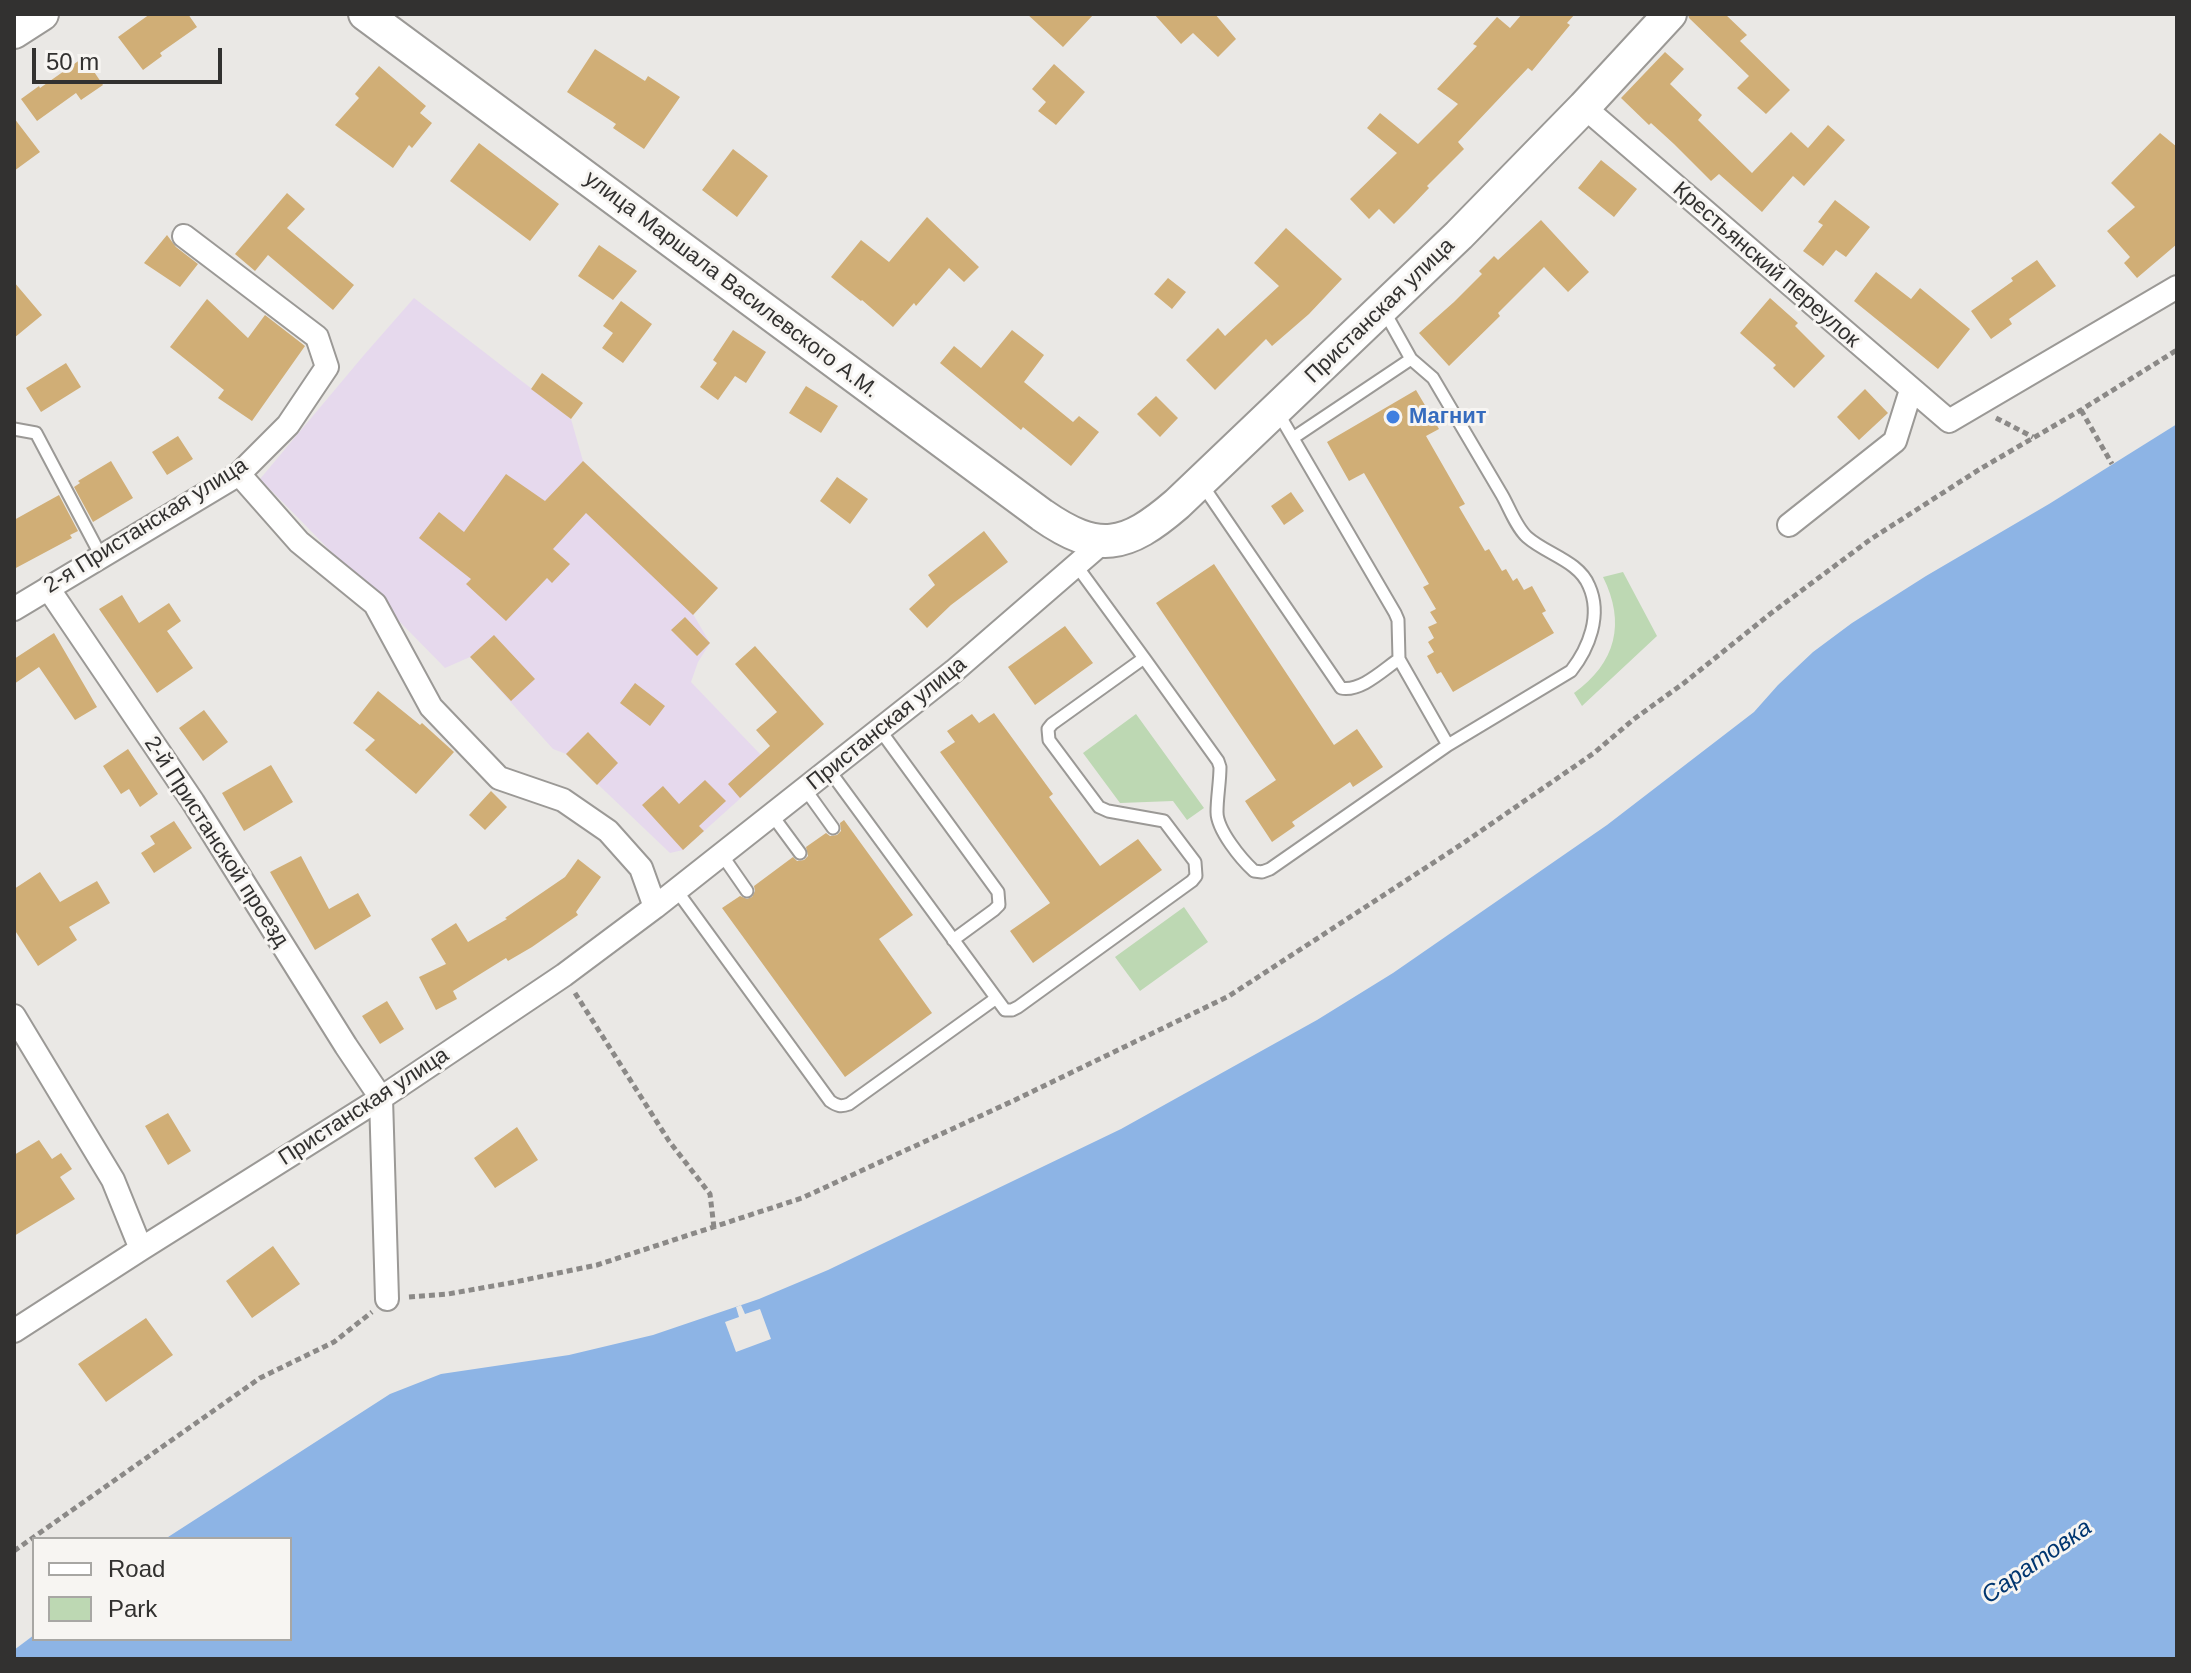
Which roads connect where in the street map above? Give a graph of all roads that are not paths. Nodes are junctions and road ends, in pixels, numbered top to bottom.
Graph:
1 (42, 14) edge
2 (365, 14) edge
3 (1670, 14) edge
4 (14, 32) edge
5 (1584, 107) junction
6 (184, 236) dead end
7 (2177, 287) edge
8 (1382, 309) junction
9 (1411, 359) junction
10 (1911, 390) junction
11 (1276, 410) junction
12 (14, 429) edge
13 (1293, 438) junction
14 (239, 474) junction
15 (1200, 482) junction
16 (1789, 525) dead end
17 (1103, 542) junction
18 (101, 556) junction
19 (1076, 565) junction
20 (48, 588) junction
21 (14, 609) edge
22 (1144, 658) junction
23 (1399, 659) junction
24 (880, 730) junction
25 (1448, 745) junction
26 (829, 770) junction
27 (805, 789) junction
28 (772, 815) junction
29 (833, 828) dead end
30 (800, 853) dead end
31 (722, 855) junction
32 (677, 891) junction
33 (747, 891) dead end
34 (655, 907) junction
35 (953, 940) junction
36 (995, 999) junction
37 (14, 1016) edge
38 (381, 1098) junction
39 (141, 1249) junction
40 (387, 1299) road end
41 (14, 1331) edge

1 - 4 street
2 - 17 street, улица Маршала Василевского А.М.
3 - 5 street, Пристанская улица
5 - 8 street, Пристанская улица
5 - 10 street, Крестьянский переулок
6 - 14 street, 2-я Пристанская улица
7 - 10 street, Крестьянский переулок
8 - 9 lane
8 - 11 street, Пристанская улица
9 - 13 lane
9 - 25 lane
10 - 16 street
11 - 13 lane
11 - 15 street, Пристанская улица
12 - 18 lane
13 - 23 lane
14 - 18 street, 2-я Пристанская улица
14 - 34 street
15 - 17 street, Пристанская улица
15 - 23 lane
17 - 19 street, Пристанская улица
18 - 20 street, 2-я Пристанская улица
19 - 22 lane
19 - 24 street, Пристанская улица
20 - 21 street, 2-я Пристанская улица
20 - 38 street, 2-й Пристанской проезд
22 - 25 lane
22 - 36 lane
23 - 25 lane
24 - 26 street, Пристанская улица
24 - 35 lane
26 - 27 street, Пристанская улица
26 - 35 lane
27 - 28 street, Пристанская улица
27 - 29 lane
28 - 30 lane
28 - 31 street, Пристанская улица
31 - 32 street, Пристанская улица
31 - 33 lane
32 - 34 street, Пристанская улица
32 - 36 lane
34 - 38 street, Пристанская улица
35 - 36 lane
37 - 39 street
38 - 39 street, Пристанская улица
38 - 40 street
39 - 41 street, Пристанская улица

